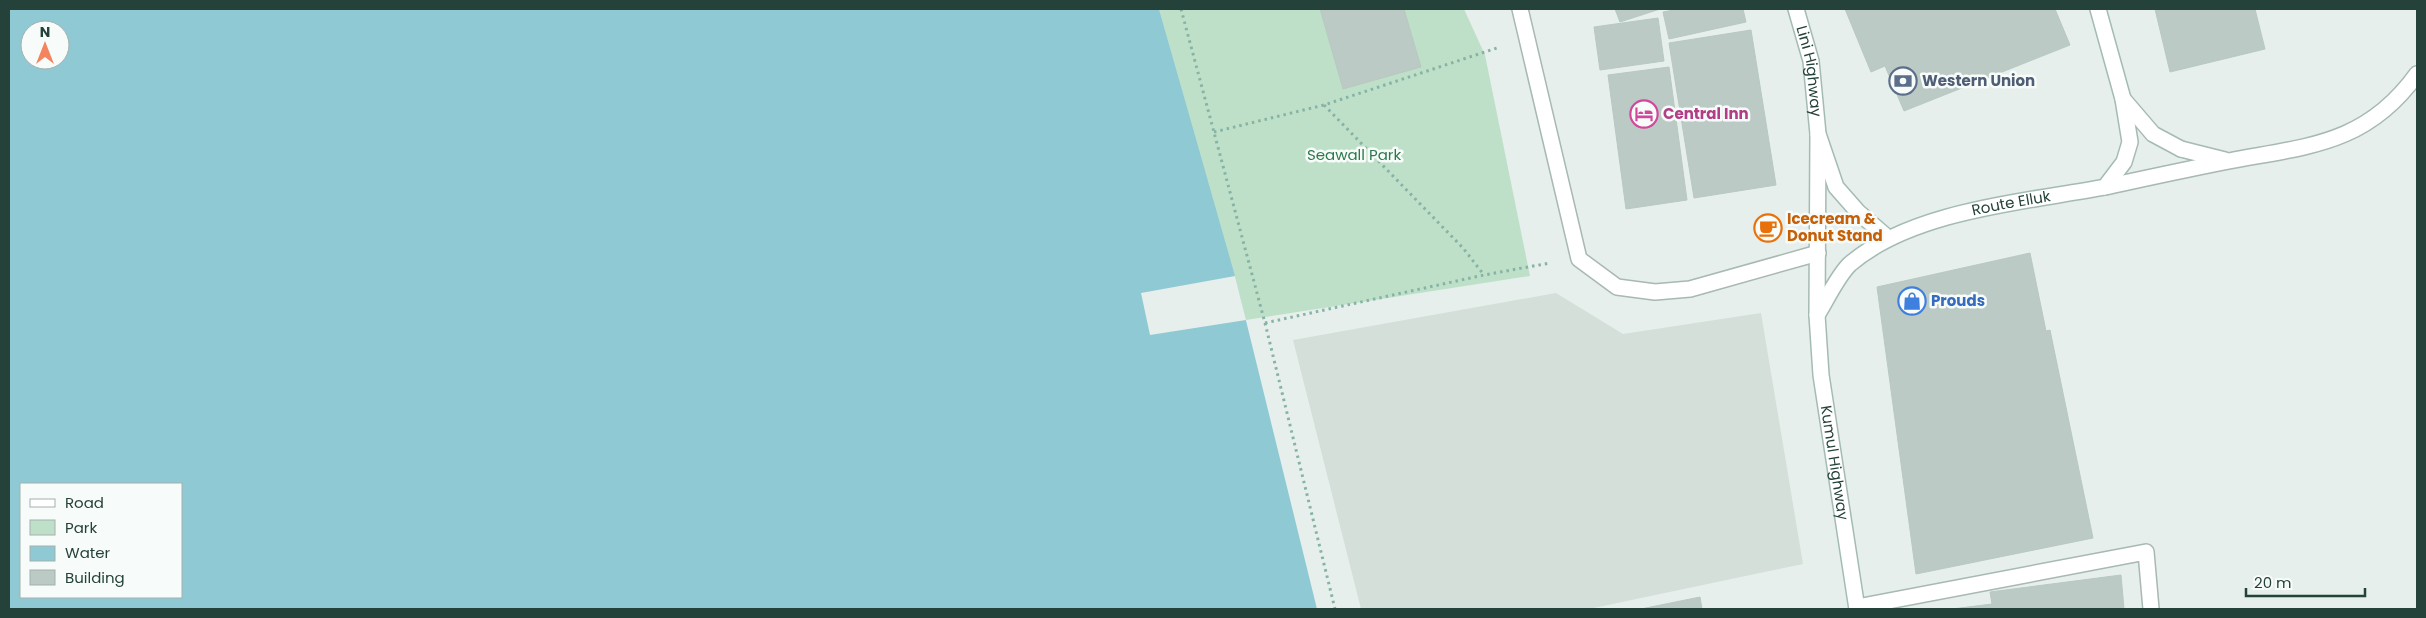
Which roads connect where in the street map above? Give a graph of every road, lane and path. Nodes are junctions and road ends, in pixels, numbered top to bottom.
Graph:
1 (1181, 9) edge
2 (1520, 9) edge
3 (1796, 9) edge
4 (2098, 9) edge
5 (1527, 38) junction
6 (2417, 74) edge
7 (2122, 100) junction
8 (1324, 105) junction
9 (1214, 132) junction
10 (1818, 134) junction
11 (2229, 161) junction
12 (2105, 187) junction
13 (1888, 238) junction
14 (1818, 253) junction
15 (1578, 259) junction
16 (1484, 275) junction
17 (1817, 315) junction
18 (1265, 323) junction
19 (1857, 608) edge
20 (1335, 609) edge
21 (2151, 609) edge

1 - 9 path
2 - 5 street
3 - 10 street, Lini Highway
4 - 7 street
5 - 8 path
5 - 15 street
6 - 11 street, Route Elluk
7 - 11 street
7 - 12 street
8 - 9 path
8 - 16 path
9 - 18 path
10 - 13 street, Lini Highway
10 - 14 street, Lini Highway
11 - 12 street, Route Elluk
12 - 13 street, Route Elluk
13 - 17 street, Route Elluk
14 - 15 street
14 - 17 street, Lini Highway
15 - 16 path
16 - 18 path
17 - 19 street, Kumul Highway
18 - 20 path
19 - 21 street

